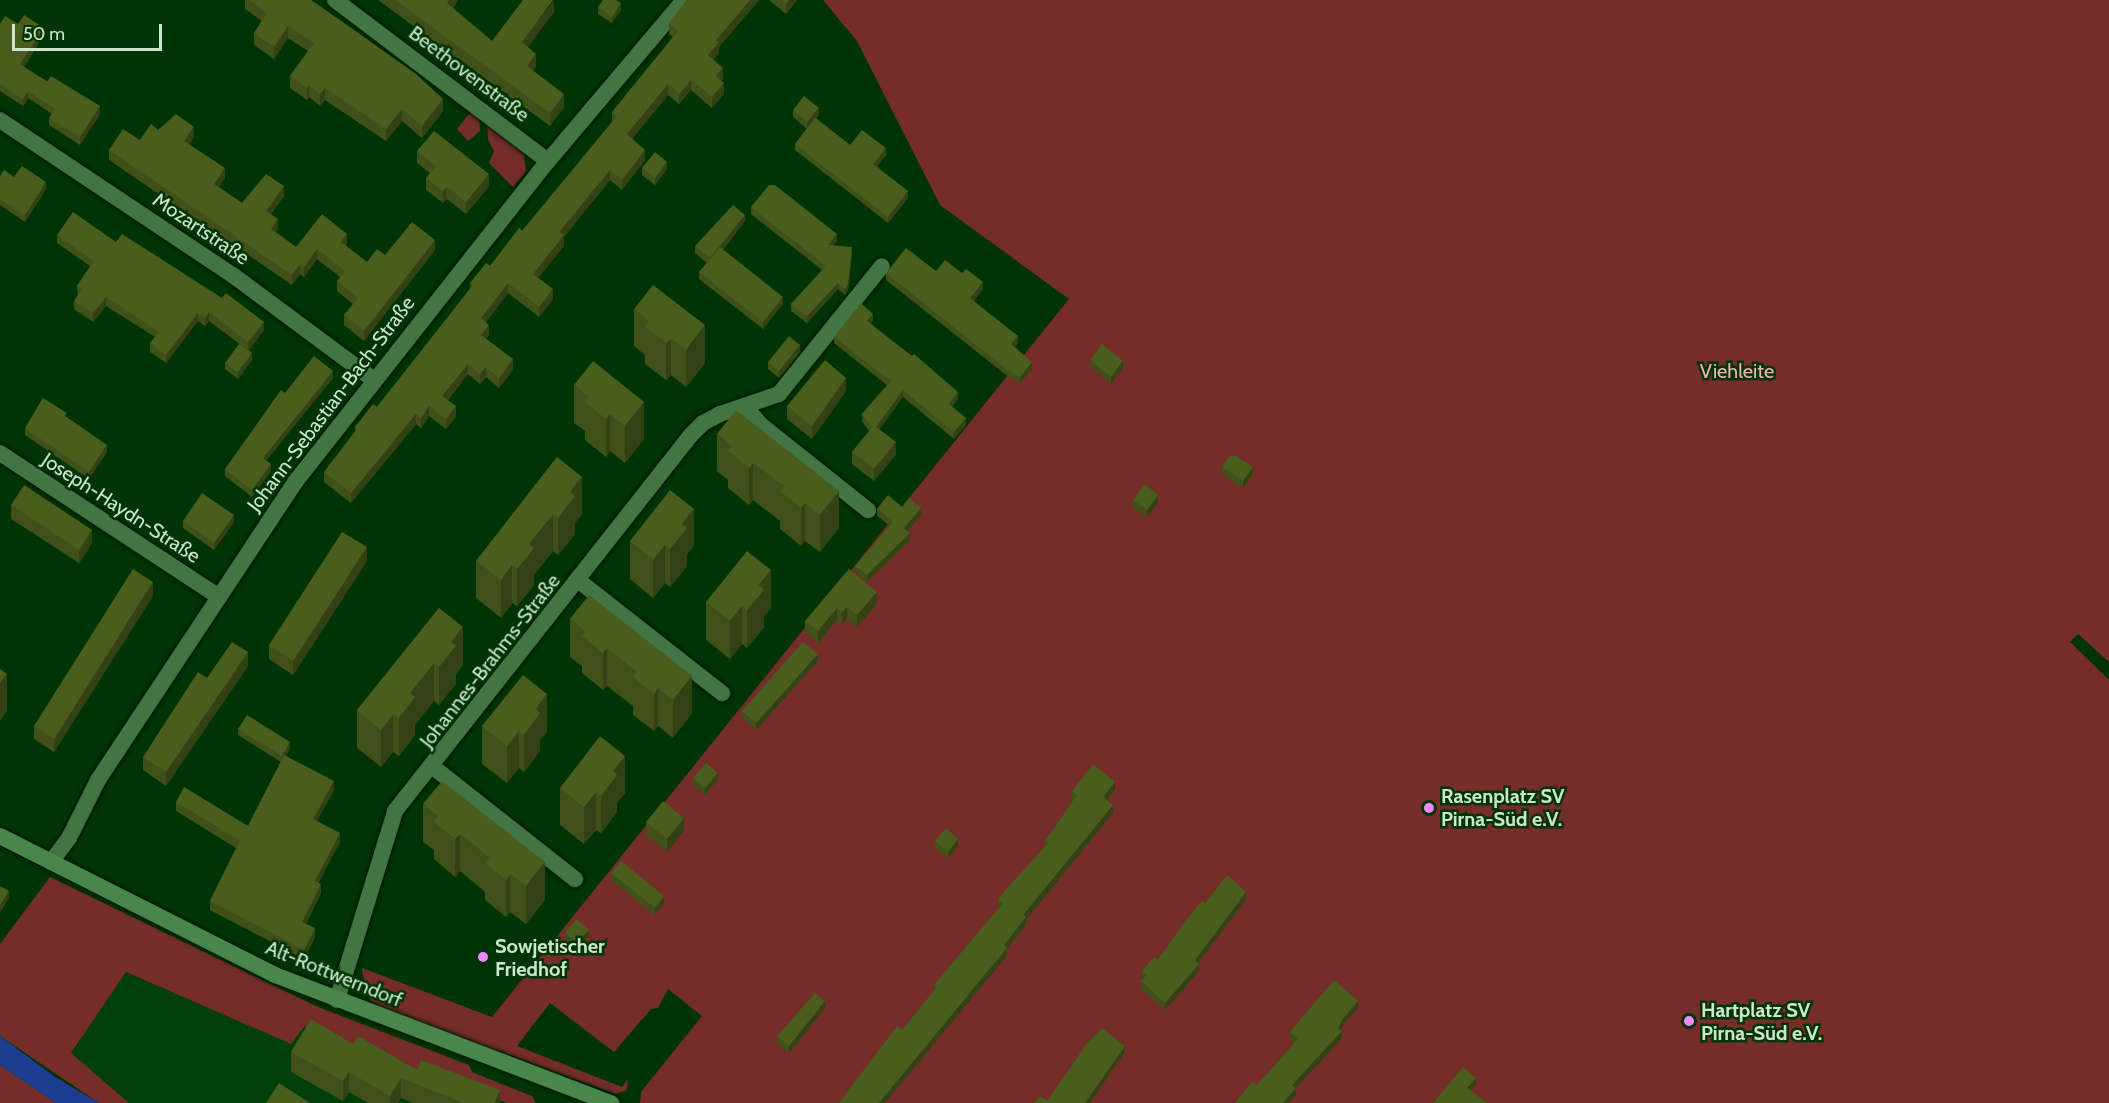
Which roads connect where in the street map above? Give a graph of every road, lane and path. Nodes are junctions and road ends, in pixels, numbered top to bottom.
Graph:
1 (335, 0) edge
2 (684, 0) edge
3 (0, 120) edge
4 (548, 161) junction
5 (882, 266) dead end
6 (374, 380) junction
7 (745, 407) junction
8 (0, 453) edge
9 (868, 510) dead end
10 (579, 581) junction
11 (219, 597) junction
12 (722, 693) dead end
13 (433, 767) junction
14 (0, 836) edge
15 (51, 862) junction
16 (575, 879) dead end
17 (337, 1000) junction
18 (611, 1103) edge

1 - 4 street, Beethovenstraße
2 - 4 street, Johann-Sebastian-Bach-Straße
3 - 6 street, Mozartstraße
4 - 6 street, Johann-Sebastian-Bach-Straße
5 - 7 street, Johannes-Brahms-Straße
6 - 11 street, Johann-Sebastian-Bach-Straße
7 - 9 street
7 - 10 street, Johannes-Brahms-Straße
8 - 11 street, Joseph-Haydn-Straße
10 - 12 street, Johannes-Brahms-Straße
10 - 13 street, Johannes-Brahms-Straße
11 - 15 street, Johann-Sebastian-Bach-Straße
13 - 16 street, Johannes-Brahms-Straße
13 - 17 street, Johannes-Brahms-Straße
14 - 15 main road, Alt-Rottwerndorf
15 - 17 main road, Alt-Rottwerndorf
17 - 18 main road, Alt-Rottwerndorf

